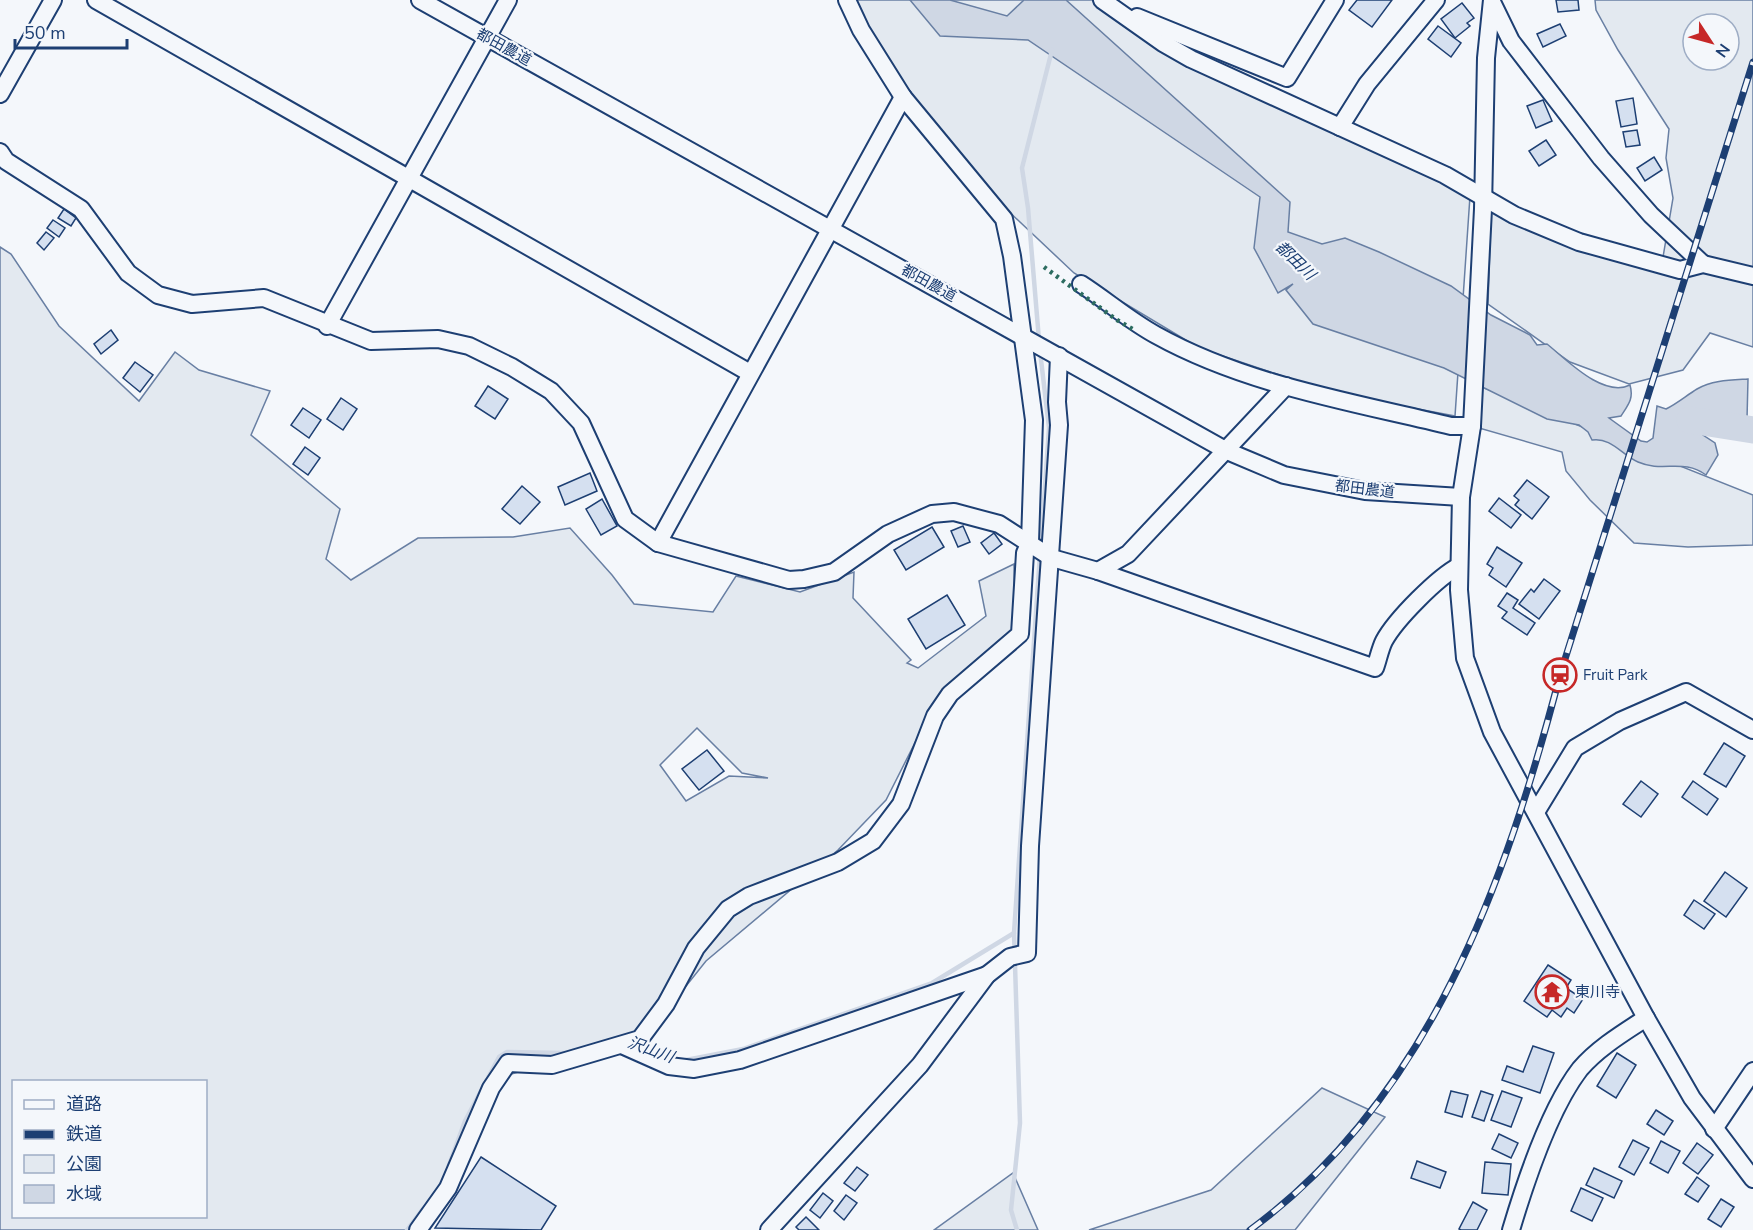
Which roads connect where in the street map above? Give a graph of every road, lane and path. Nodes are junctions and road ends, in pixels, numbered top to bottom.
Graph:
1 (53, 0) edge
2 (96, 0) edge
3 (420, 0) edge
4 (507, 0) edge
5 (847, 0) edge
6 (1335, 0) edge
7 (1436, 0) edge
8 (1492, 1) edge
9 (1106, 3) edge
10 (487, 37) junction
11 (0, 94) edge
12 (903, 97) junction
13 (1340, 127) junction
14 (0, 152) edge
15 (409, 177) junction
16 (1482, 202) junction
17 (831, 228) junction
18 (1703, 264) junction
19 (1753, 276) edge
20 (1081, 284) dead end
21 (327, 326) junction
22 (1025, 337) junction
23 (1055, 353) junction
24 (750, 373) junction
25 (1286, 386) junction
26 (1472, 426) junction
27 (1227, 451) junction
28 (1461, 497) junction
29 (658, 543) junction
30 (1041, 550) junction
31 (1459, 566) junction
32 (1098, 571) junction
33 (1753, 730) edge
34 (1536, 812) junction
35 (987, 975) junction
36 (1646, 1018) junction
37 (631, 1043) junction
38 (1753, 1071) edge
39 (1714, 1129) junction
40 (1753, 1179) edge
41 (418, 1230) edge
42 (769, 1230) edge
43 (1511, 1230) edge

1 - 11 street
2 - 15 street
3 - 10 street, 都田農道
4 - 10 street
5 - 12 street
6 - 9 street
7 - 13 street
8 - 16 street
8 - 18 street
9 - 13 street
10 - 15 street
10 - 17 street, 都田農道
12 - 17 street
12 - 22 street
13 - 16 street
14 - 21 street
15 - 21 street
15 - 24 street
16 - 18 street
16 - 26 street
17 - 22 street, 都田農道
17 - 24 street
18 - 19 street
20 - 25 street
21 - 29 street
22 - 23 street, 都田農道
22 - 30 street
23 - 27 street, 都田農道
23 - 30 street
24 - 29 street
25 - 26 street
25 - 27 street
26 - 28 street
27 - 28 street, 都田農道
27 - 32 street
28 - 31 street
29 - 30 street
30 - 32 street
30 - 35 street
30 - 37 street
31 - 32 street
31 - 34 street
33 - 34 street
34 - 36 street
35 - 37 street
35 - 42 street
36 - 39 street
36 - 43 street
37 - 41 street
38 - 39 street
39 - 40 street

